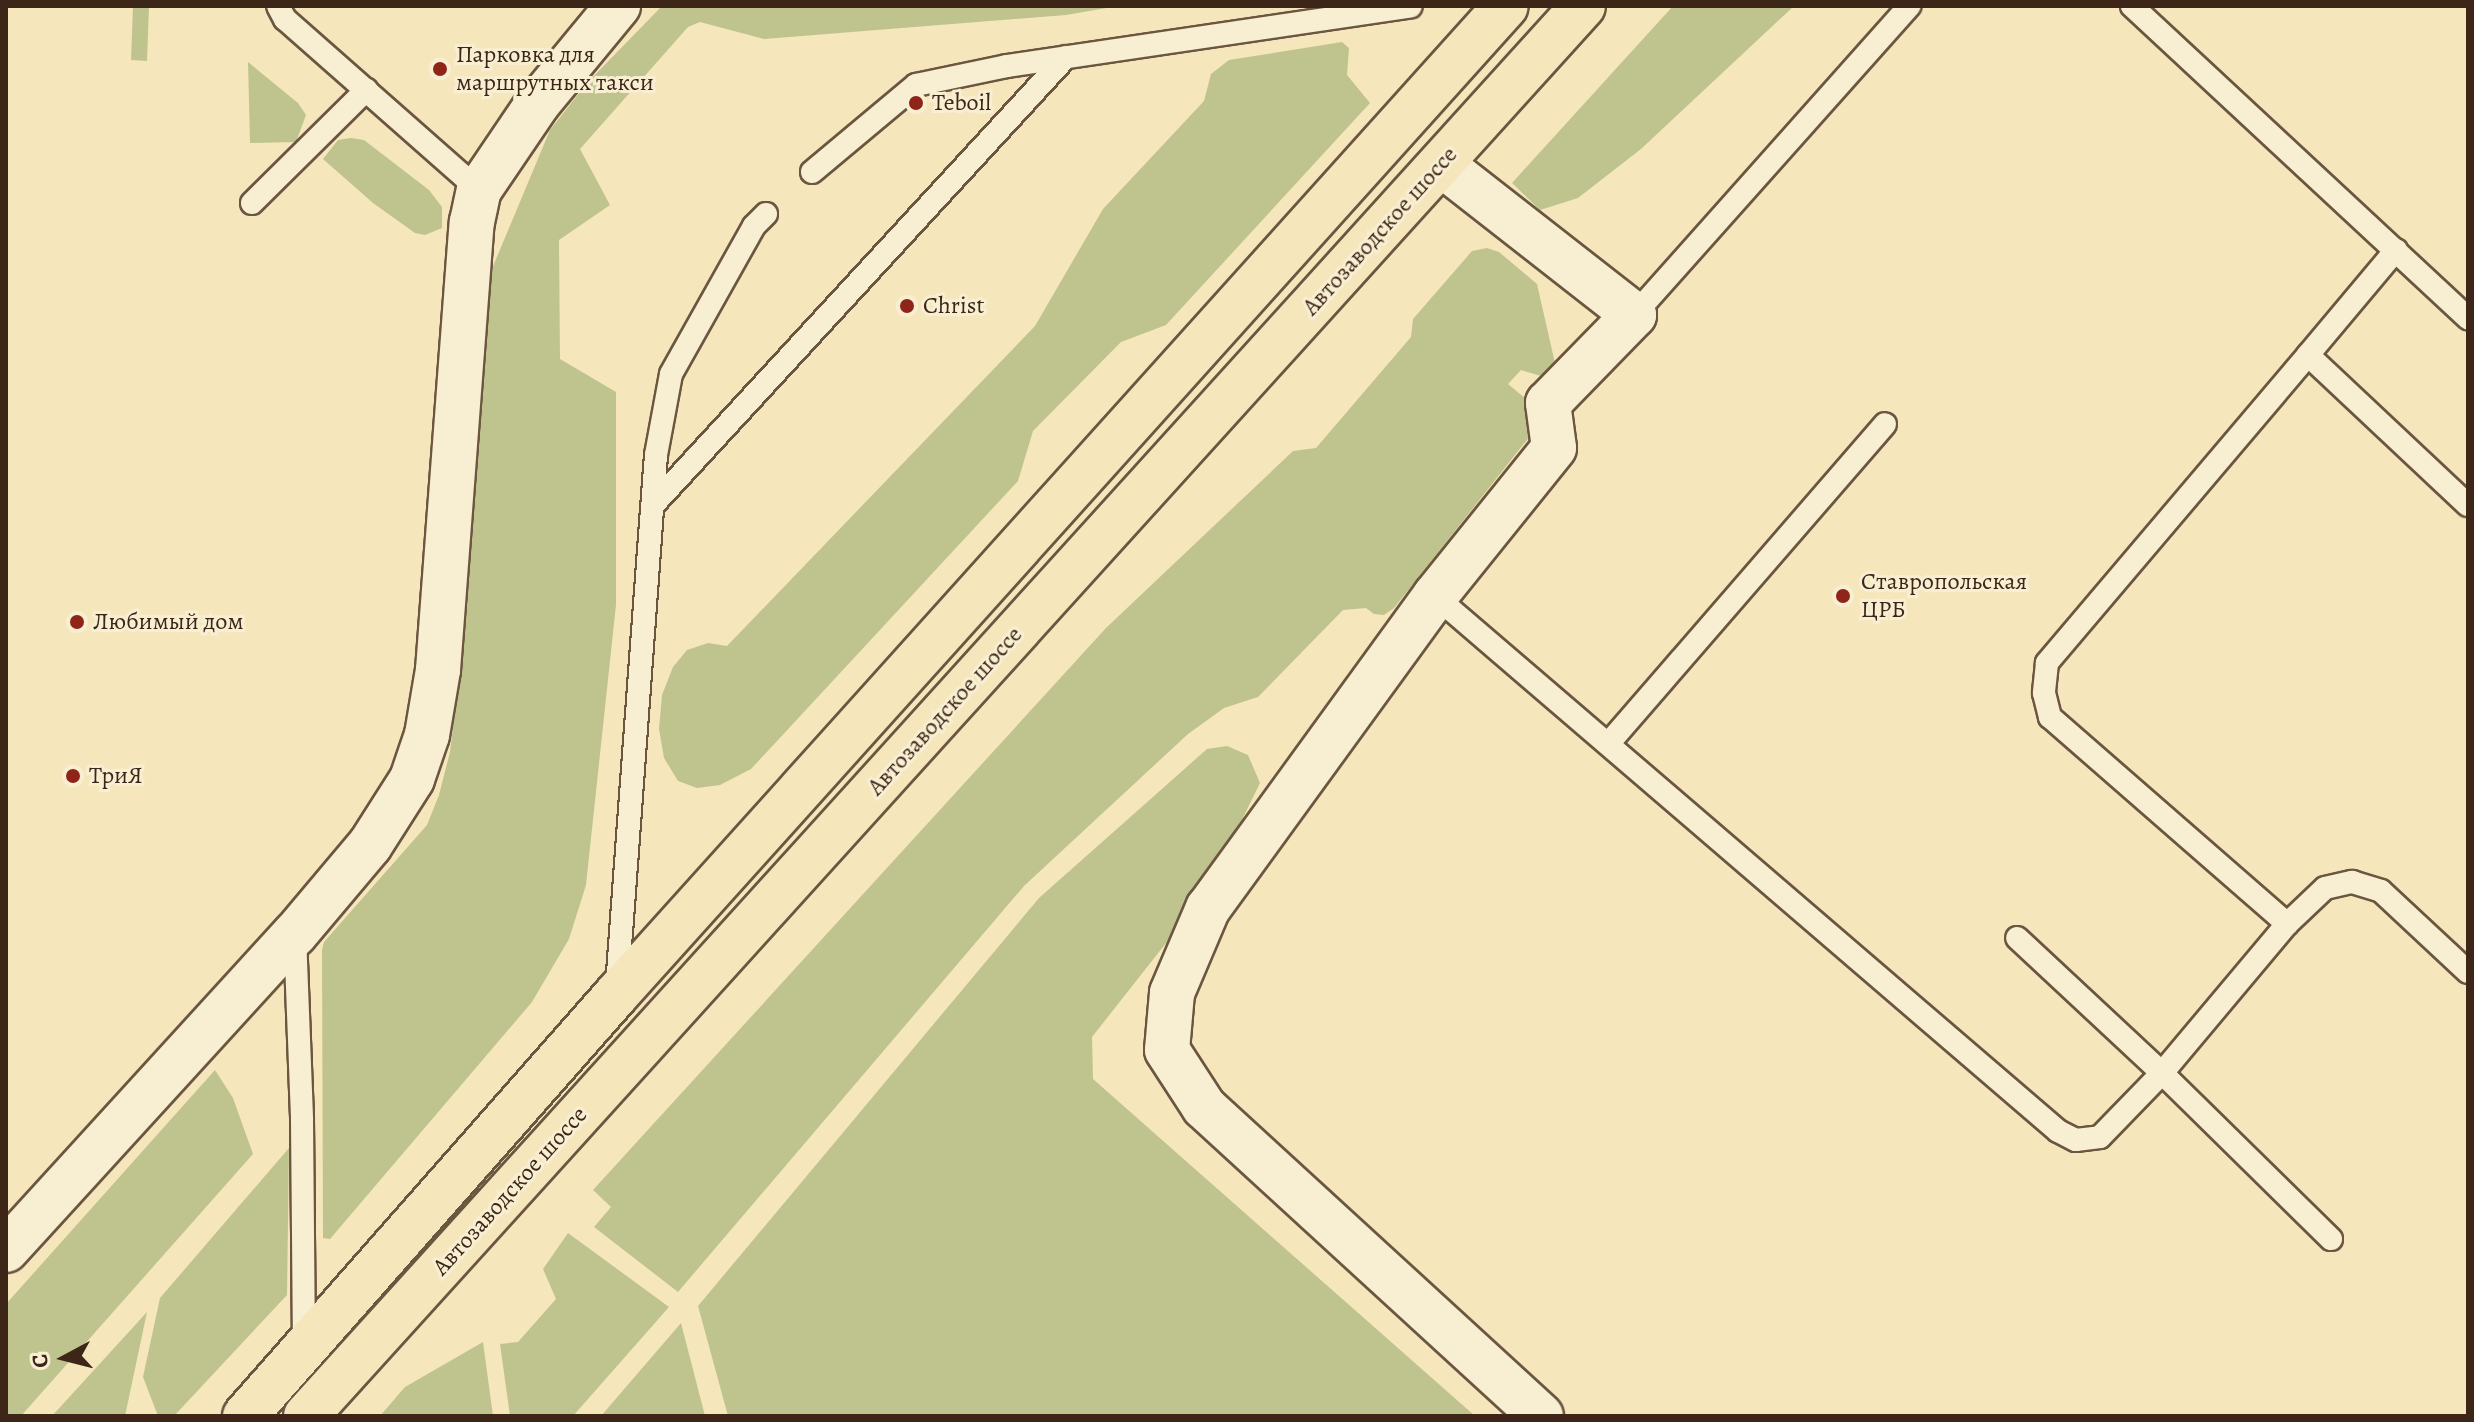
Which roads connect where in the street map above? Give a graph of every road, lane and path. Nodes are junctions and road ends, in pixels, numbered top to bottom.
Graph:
1 (278, 6) edge
2 (618, 6) edge
3 (1411, 6) edge
4 (1506, 6) edge
5 (1583, 6) edge
6 (1909, 6) edge
7 (2132, 6) edge
8 (1066, 57) junction
9 (366, 90) junction
10 (1441, 164) junction
11 (812, 172) dead end
12 (479, 190) junction
13 (252, 203) dead end
14 (766, 214) dead end
15 (2396, 250) junction
16 (1634, 315) junction
17 (2468, 318) edge
18 (2308, 355) junction
19 (1885, 424) dead end
20 (653, 505) junction
21 (2468, 505) edge
22 (1435, 596) junction
23 (1608, 744) junction
24 (2287, 924) junction
25 (295, 934) junction
26 (2017, 938) dead end
27 (2468, 972) edge
28 (616, 995) junction
29 (2162, 1073) junction
30 (2331, 1239) dead end
31 (6, 1250) edge
32 (304, 1348) junction
33 (245, 1416) edge
34 (306, 1416) edge
35 (1541, 1416) edge

1 - 9 lane
2 - 12 street
3 - 8 lane
4 - 28 main road, Автозаводское шоссе
5 - 10 main road, Автозаводское шоссе
6 - 16 lane
7 - 15 lane
8 - 11 lane
8 - 20 lane
9 - 12 lane
9 - 13 lane
10 - 16 street
10 - 34 main road, Автозаводское шоссе
12 - 25 street
14 - 20 lane
15 - 17 lane
15 - 18 lane
16 - 22 street
18 - 21 lane
18 - 24 lane
19 - 23 lane
20 - 28 lane
22 - 23 lane
22 - 35 street
23 - 29 lane
24 - 27 lane
24 - 29 lane
25 - 31 street
25 - 32 lane
26 - 29 lane
28 - 32 main road, Автозаводское шоссе
29 - 30 lane
32 - 33 main road, Автозаводское шоссе

